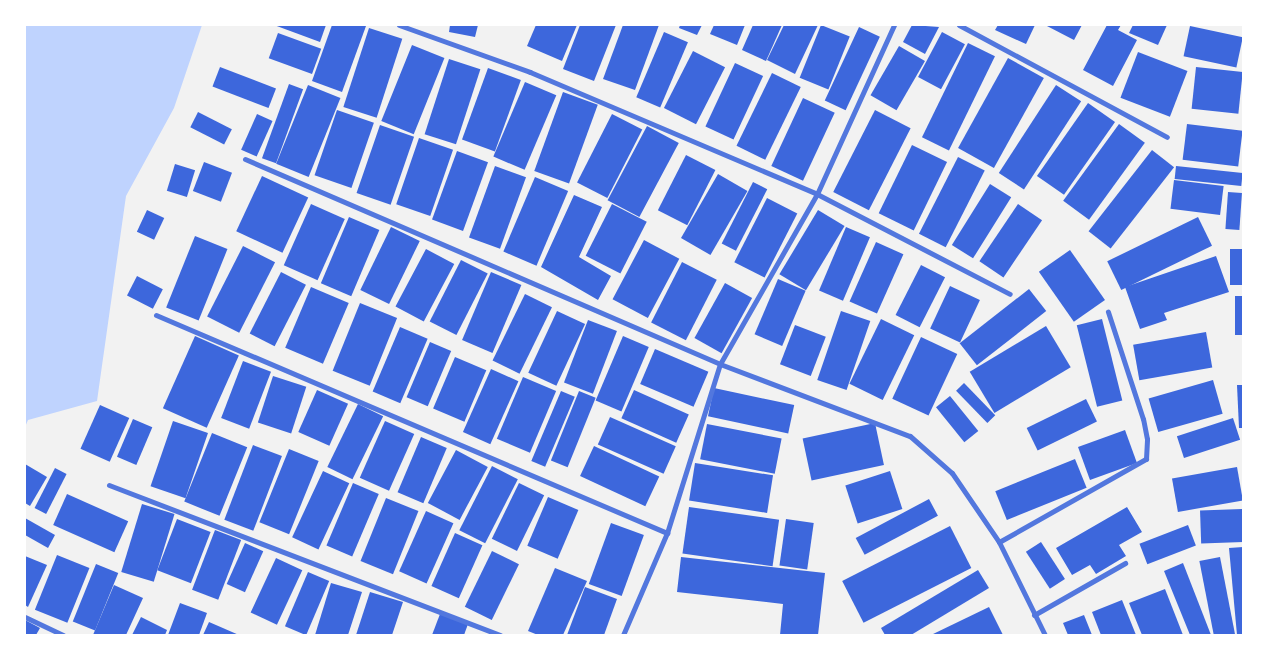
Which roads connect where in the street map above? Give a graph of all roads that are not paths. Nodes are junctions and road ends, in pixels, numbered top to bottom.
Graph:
1 (399, 25) edge
2 (894, 25) edge
3 (959, 25) edge
4 (1167, 137) dead end
5 (245, 159) dead end
6 (818, 194) junction
7 (1010, 294) dead end
8 (1108, 312) dead end
9 (156, 315) dead end
10 (720, 364) junction
11 (109, 485) dead end
12 (667, 533) junction
13 (999, 542) junction
14 (1126, 563) dead end
15 (1034, 615) junction
16 (25, 617) edge
17 (63, 635) edge
18 (500, 635) edge
19 (623, 635) edge
20 (1045, 635) edge

1 - 6 street
2 - 6 street
3 - 4 street
5 - 10 street
6 - 7 street
6 - 10 street
8 - 13 street
9 - 12 street
10 - 12 street
10 - 13 street
11 - 18 street
12 - 19 street
13 - 15 street
14 - 15 street
15 - 20 street
16 - 17 street

